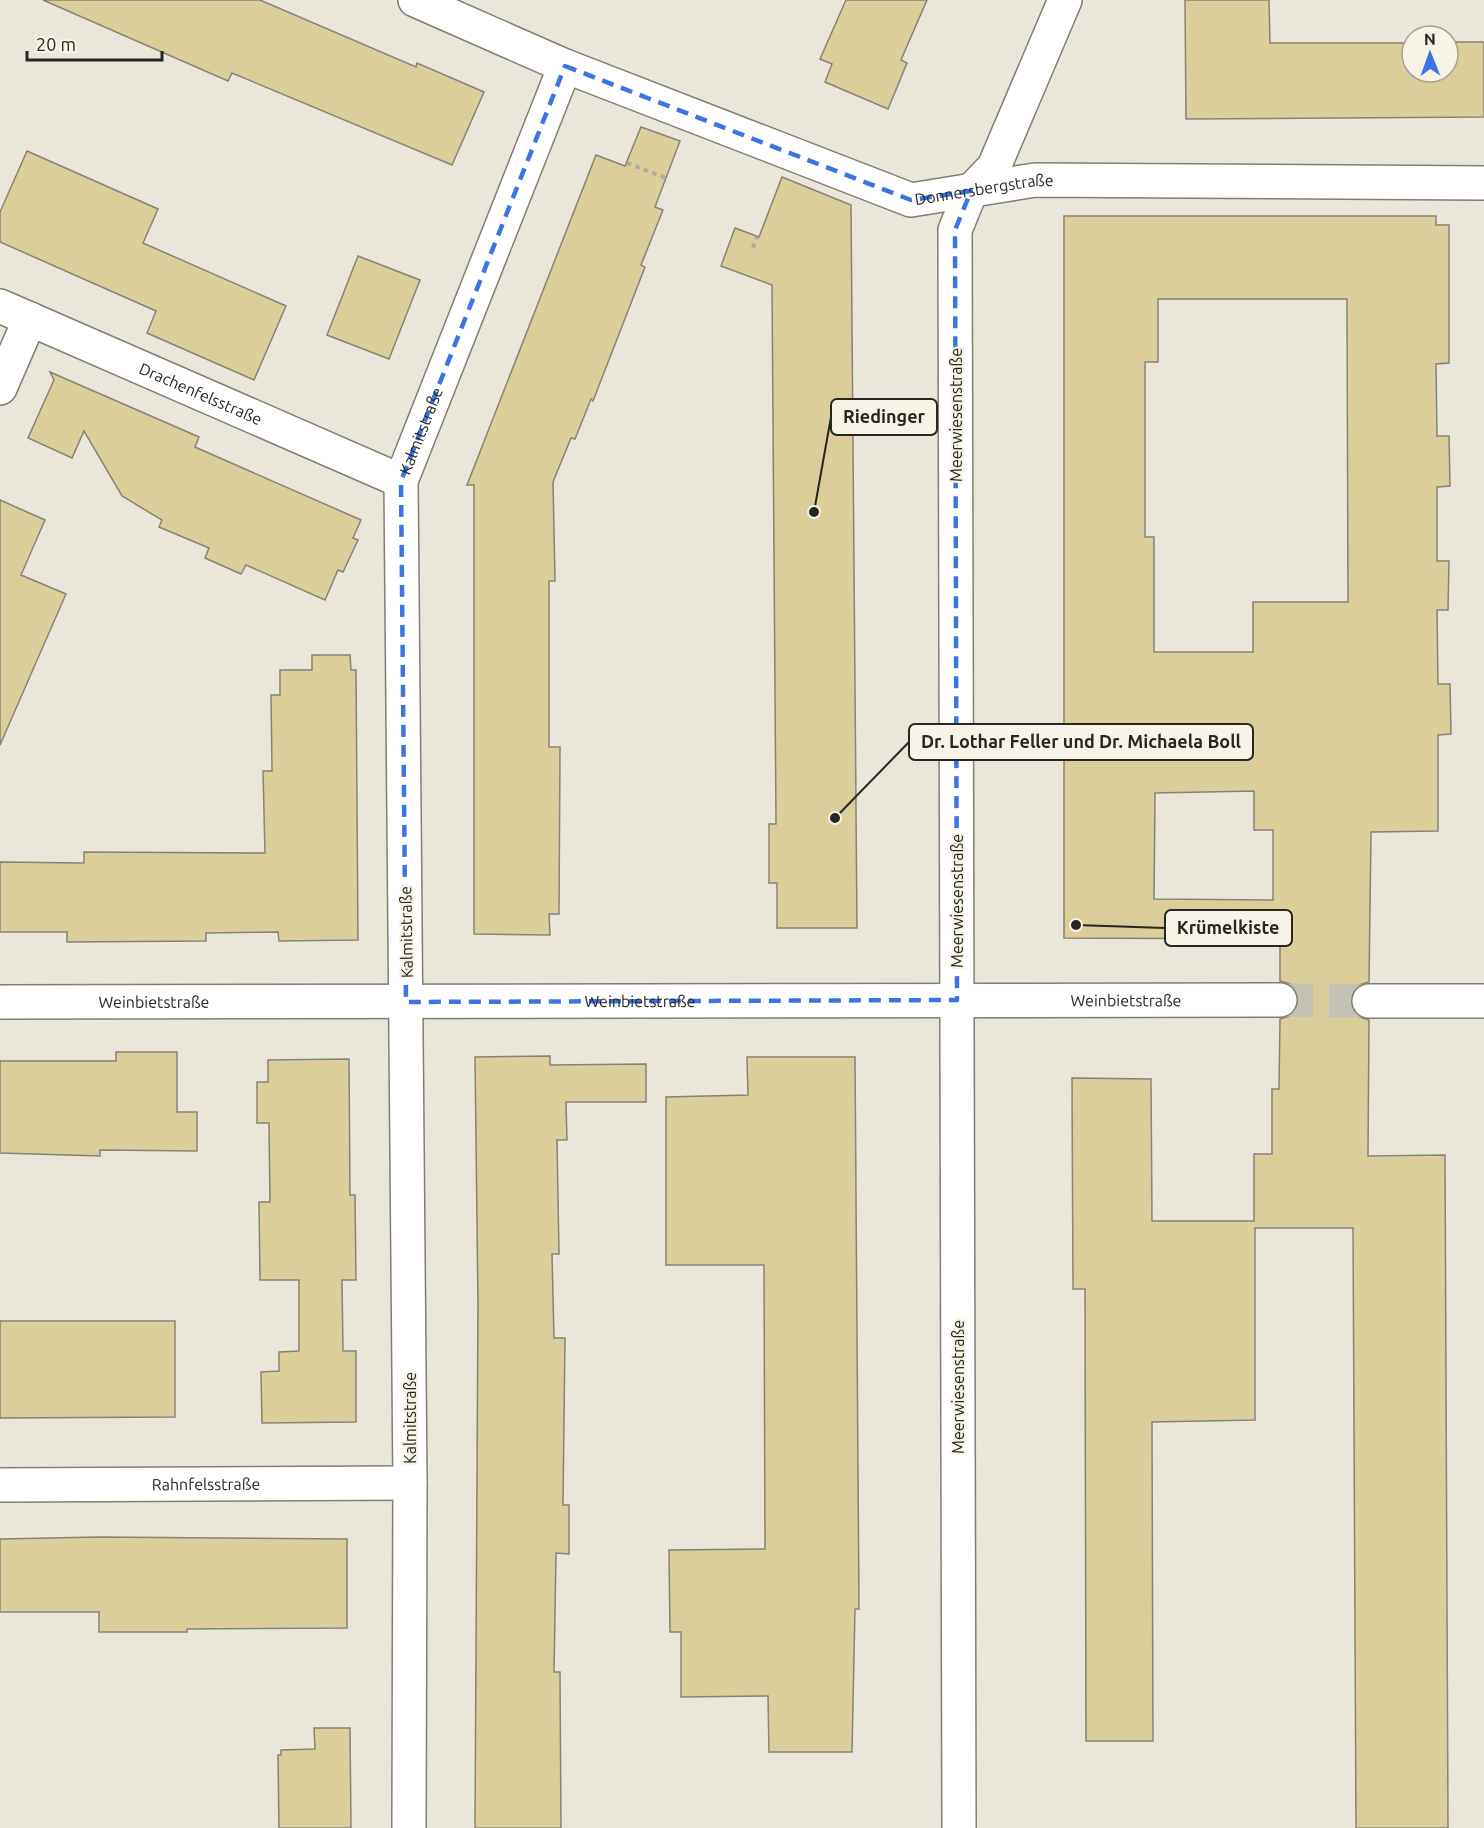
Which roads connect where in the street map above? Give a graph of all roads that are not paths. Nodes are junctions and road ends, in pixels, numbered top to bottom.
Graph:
1 (415, 0) edge
2 (1065, 0) edge
3 (455, 8) edge
4 (565, 66) junction
5 (1484, 183) edge
6 (971, 191) junction
7 (0, 306) edge
8 (30, 319) junction
9 (0, 388) edge
10 (401, 481) junction
11 (957, 1000) junction
12 (1280, 1000) tunnel mouth
13 (1484, 1000) edge
14 (1369, 1001) tunnel mouth
15 (0, 1002) edge
16 (406, 1002) junction
17 (410, 1483) junction
18 (0, 1485) edge
19 (409, 1828) edge
20 (959, 1828) edge

1 - 3 street, Donnersbergstraße
2 - 6 street, Meerwiesenstraße
3 - 4 street, Donnersbergstraße
4 - 6 street, Donnersbergstraße
4 - 10 street, Kalmitstraße
5 - 6 street, Donnersbergstraße
6 - 11 street, Meerwiesenstraße
7 - 8 street, Drachenfelsstraße
8 - 9 street
8 - 10 street, Drachenfelsstraße
10 - 16 street, Kalmitstraße
11 - 12 street, Weinbietstraße
11 - 16 street, Weinbietstraße
11 - 20 street, Meerwiesenstraße
13 - 14 street
15 - 16 street, Weinbietstraße
16 - 17 street, Kalmitstraße
17 - 18 street, Rahnfelsstraße
17 - 19 street, Kalmitstraße

